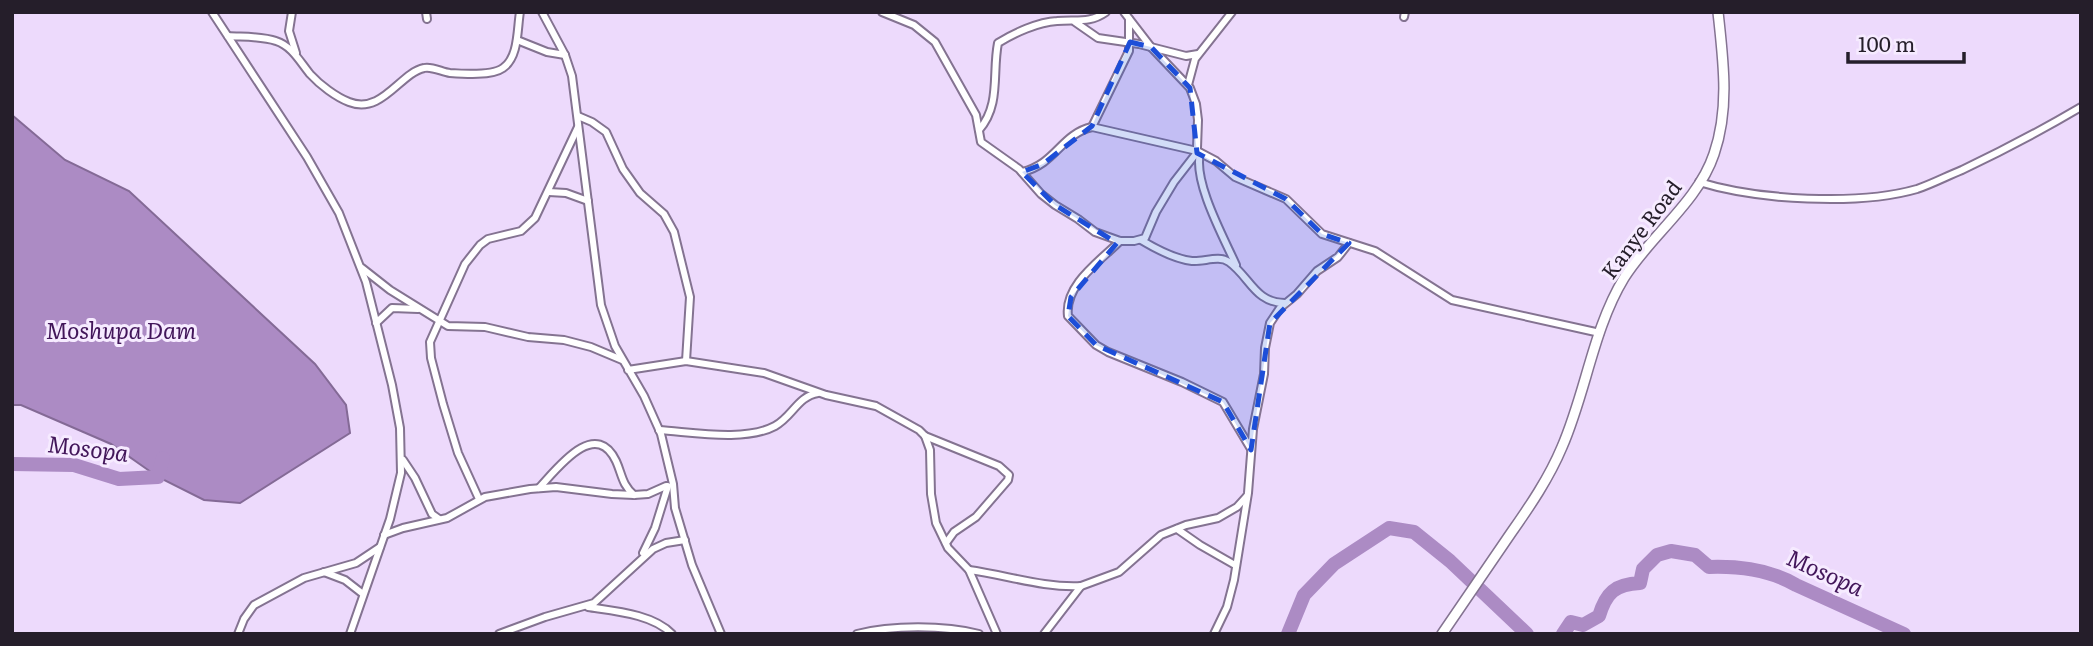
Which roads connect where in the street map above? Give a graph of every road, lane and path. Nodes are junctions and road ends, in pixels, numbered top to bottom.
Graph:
1 (212, 12) edge
2 (292, 12) edge
3 (520, 12) edge
4 (542, 12) edge
5 (882, 12) edge
6 (1106, 12) edge
7 (1124, 12) edge
8 (1232, 12) edge
9 (1718, 12) edge
10 (1129, 19) junction
11 (1075, 21) junction
12 (228, 36) junction
13 (517, 40) junction
14 (1130, 42) junction
15 (1151, 47) junction
16 (1198, 54) junction
17 (296, 55) junction
18 (565, 55) junction
19 (1188, 85) junction
20 (2081, 107) edge
21 (578, 116) junction
22 (579, 126) junction
23 (1092, 127) junction
24 (979, 130) junction
25 (1198, 152) junction
26 (1022, 172) junction
27 (1699, 182) junction
28 (549, 192) junction
29 (588, 201) junction
30 (1141, 240) junction
31 (1120, 241) junction
32 (1349, 243) junction
33 (361, 266) junction
34 (1238, 270) junction
35 (1285, 303) junction
36 (420, 309) junction
37 (438, 321) junction
38 (376, 323) junction
39 (1600, 334) junction
40 (623, 360) junction
41 (686, 361) junction
42 (628, 370) junction
43 (821, 393) junction
44 (659, 430) junction
45 (925, 436) junction
46 (1251, 450) junction
47 (402, 459) junction
48 (670, 485) junction
49 (539, 488) junction
50 (634, 495) junction
51 (1248, 496) junction
52 (479, 499) junction
53 (441, 520) junction
54 (1177, 528) junction
55 (384, 535) junction
56 (685, 540) junction
57 (946, 543) junction
58 (380, 547) junction
59 (641, 558) junction
60 (1236, 565) junction
61 (969, 570) junction
62 (323, 572) junction
63 (1082, 586) junction
64 (363, 594) junction
65 (586, 607) junction
66 (1442, 633) edge
67 (238, 634) edge
68 (350, 634) edge
69 (499, 634) edge
70 (672, 634) edge
71 (721, 634) edge
72 (857, 634) edge
73 (979, 634) edge
74 (997, 634) edge
75 (1044, 634) edge
76 (1214, 634) edge

1 - 12 street
2 - 17 street
3 - 13 street
4 - 18 street
5 - 24 street
6 - 11 street
7 - 10 street
8 - 16 street
9 - 27 main road, Kanye Road
10 - 14 street
10 - 15 street
11 - 14 street
11 - 24 street
12 - 17 street
12 - 33 street
13 - 17 street
13 - 18 street
14 - 15 street
14 - 23 street
15 - 16 street
15 - 19 street
16 - 19 street
18 - 21 street
19 - 25 street
20 - 27 street
21 - 22 street
21 - 41 street
22 - 28 street
22 - 29 street
23 - 25 street
23 - 26 street
24 - 26 street
25 - 30 street
25 - 32 street
25 - 34 street
26 - 31 street
27 - 39 main road, Kanye Road
28 - 29 street
28 - 37 street
29 - 40 street
30 - 31 street
30 - 34 street
31 - 46 street
32 - 35 street
32 - 39 street
33 - 36 street
33 - 38 street
34 - 35 street
35 - 46 street
36 - 37 street
36 - 38 street
37 - 40 street
37 - 52 street
38 - 47 street
39 - 66 main road, Kanye Road
40 - 42 street
41 - 42 street
41 - 43 street
42 - 44 street
43 - 44 street
43 - 45 street
44 - 48 street
45 - 57 street
45 - 57 street
46 - 51 street
47 - 53 street
47 - 55 street
48 - 50 street
48 - 56 street
48 - 59 street
49 - 50 street
49 - 50 street
49 - 52 street
51 - 54 street
51 - 60 street
52 - 53 street
53 - 55 street
54 - 60 street
54 - 63 street
55 - 58 street
56 - 59 street
56 - 71 street
57 - 61 street
58 - 62 street
58 - 64 street
59 - 65 street
60 - 76 street
61 - 63 street
61 - 74 street
62 - 64 street
62 - 67 street
63 - 75 street
64 - 68 street
65 - 69 street
65 - 70 street
72 - 73 street

